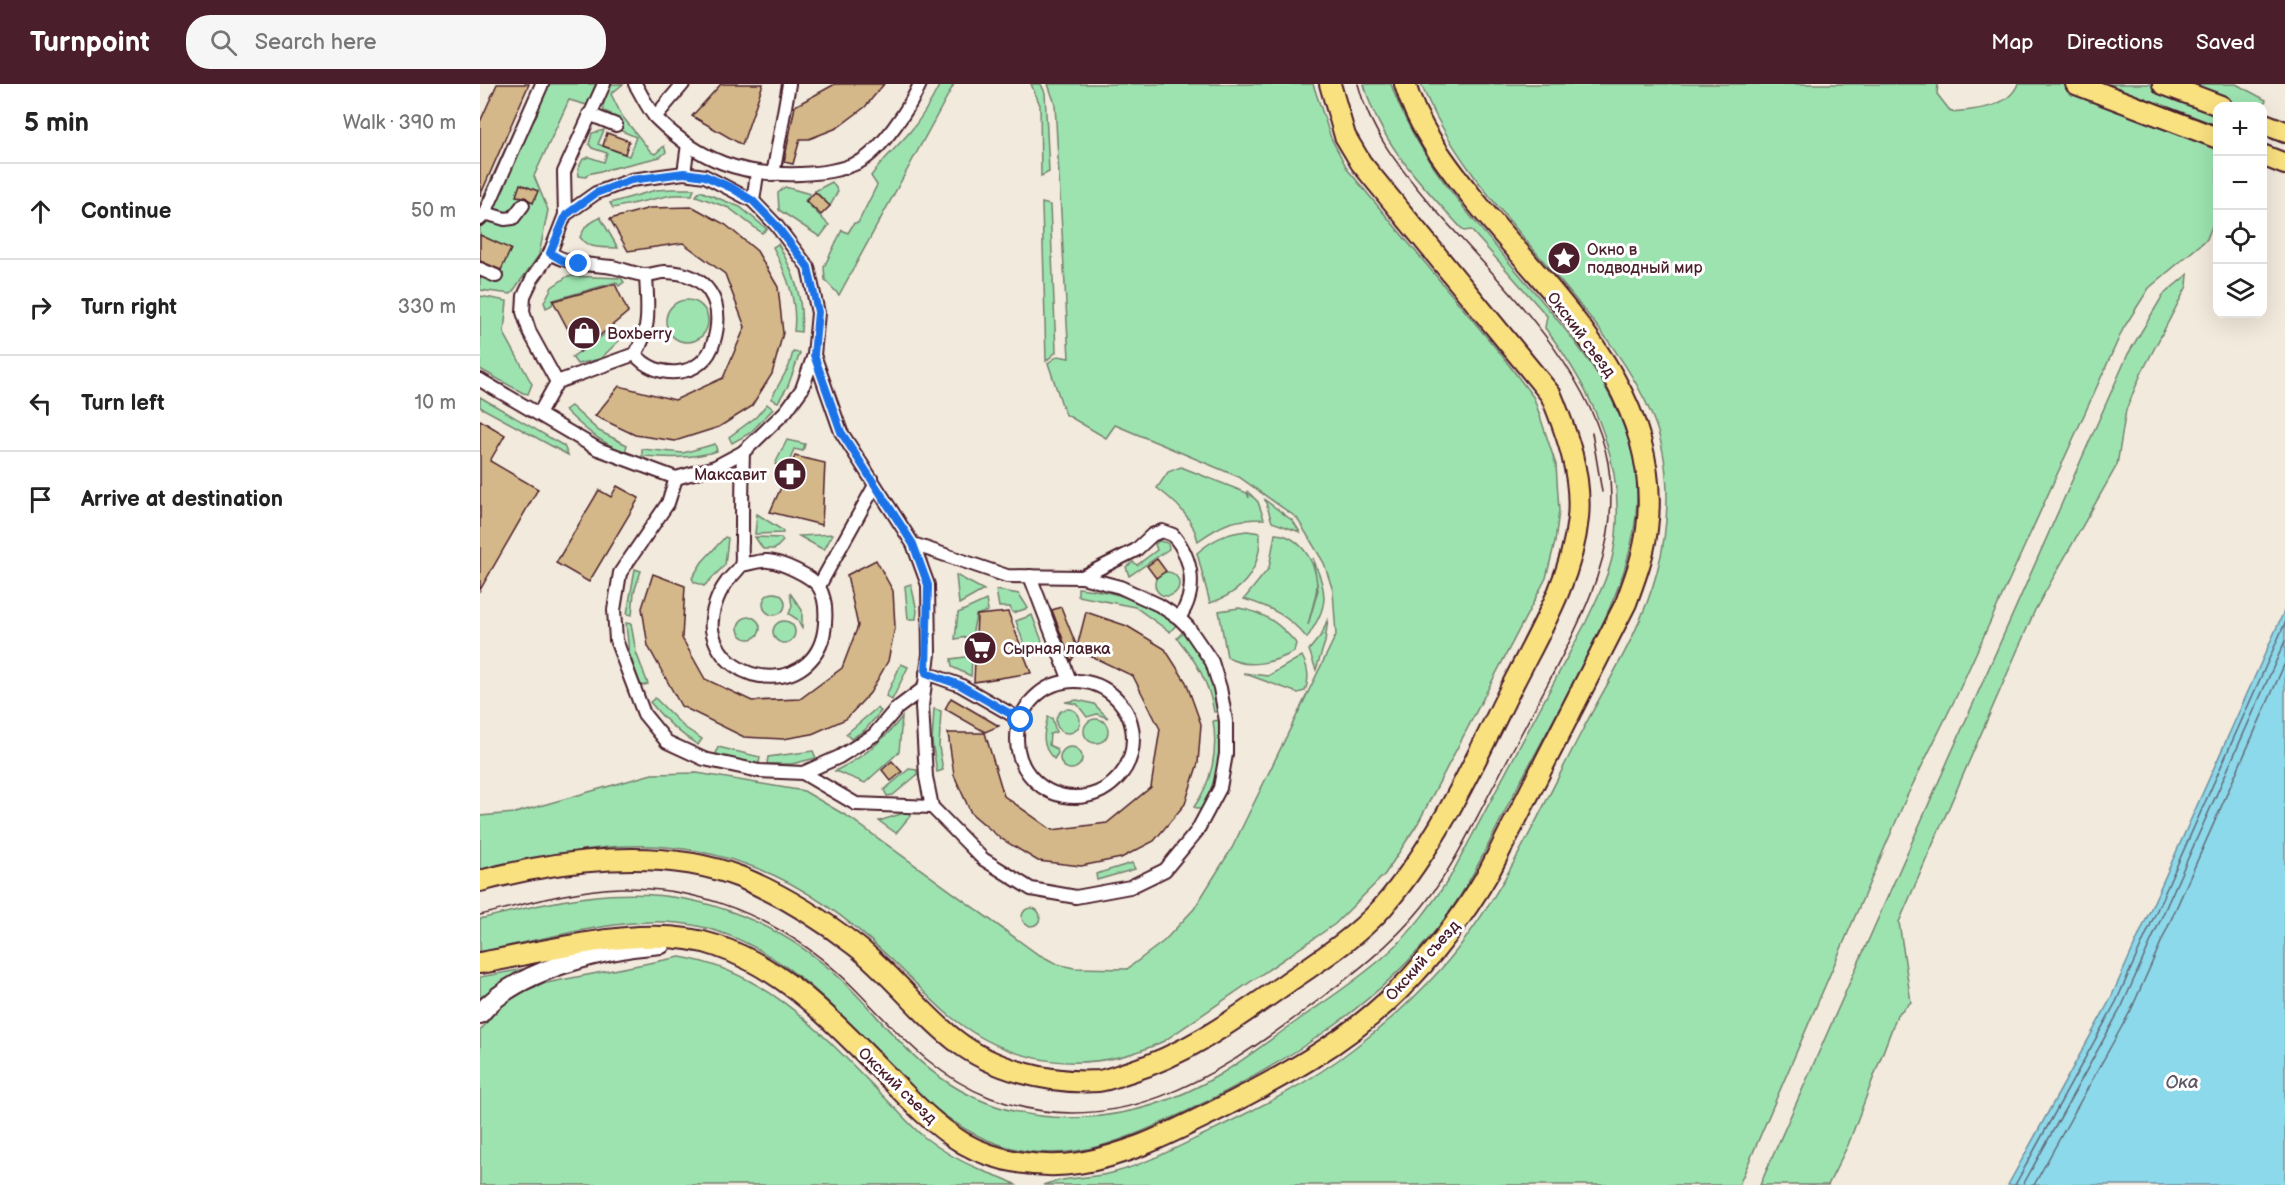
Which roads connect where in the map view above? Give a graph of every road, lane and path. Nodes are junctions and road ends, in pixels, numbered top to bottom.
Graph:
1 (543, 84) edge
2 (604, 84) edge
3 (635, 84) edge
4 (683, 84) edge
5 (789, 84) edge
6 (920, 84) edge
7 (1330, 84) edge
8 (1405, 84) edge
9 (2076, 84) edge
10 (2163, 84) edge
11 (2213, 103) edge
12 (589, 114) junction
13 (655, 117) junction
14 (616, 124) dead end
15 (2267, 125) edge
16 (2285, 132) edge
17 (2213, 136) edge
18 (688, 144) junction
19 (2265, 156) edge
20 (2285, 164) edge
21 (684, 173) junction
22 (758, 174) junction
23 (773, 175) junction
24 (753, 201) junction
25 (523, 205) dead end
26 (566, 215) junction
27 (483, 216) edge
28 (550, 253) junction
29 (480, 269) edge
30 (646, 275) junction
31 (496, 276) dead end
32 (635, 354) junction
33 (814, 355) junction
34 (480, 380) edge
35 (558, 382) junction
36 (539, 414) junction
37 (743, 452) junction
38 (676, 478) junction
39 (874, 487) junction
40 (913, 544) junction
41 (741, 565) junction
42 (1030, 576) junction
43 (1082, 577) junction
44 (819, 586) junction
45 (1179, 618) junction
46 (926, 673) junction
47 (1070, 681) junction
48 (924, 688) junction
49 (1021, 720) junction
50 (803, 773) junction
51 (932, 807) junction
52 (480, 881) edge
53 (696, 941) junction
54 (480, 963) edge
55 (480, 1014) edge

1 - 27 street
2 - 12 street
3 - 13 street
4 - 13 street
5 - 23 street
6 - 23 street
7 - 52 main road
8 - 53 main road, Окский съезд
9 - 17 main road
10 - 11 main road
12 - 14 street
12 - 26 street
13 - 18 street
15 - 16 main road
18 - 21 street
18 - 22 street
19 - 20 main road
21 - 24 street
21 - 26 street
22 - 23 street
22 - 24 street
24 - 33 street
25 - 27 street
26 - 28 street
28 - 30 street
28 - 35 street
29 - 31 street
30 - 32 street
30 - 32 street
32 - 35 street
33 - 37 street
33 - 39 street
34 - 36 street
35 - 36 street
36 - 38 street
37 - 38 street
37 - 41 street
38 - 50 street
39 - 40 street
39 - 44 street
40 - 42 street
40 - 46 street
41 - 44 street
41 - 44 street
42 - 43 street
42 - 47 street
43 - 45 street
43 - 45 street
45 - 51 street
46 - 48 street
46 - 49 street
47 - 49 street
47 - 49 street
48 - 50 street
48 - 51 street
50 - 51 street
53 - 54 main road, Окский съезд
53 - 55 main road

